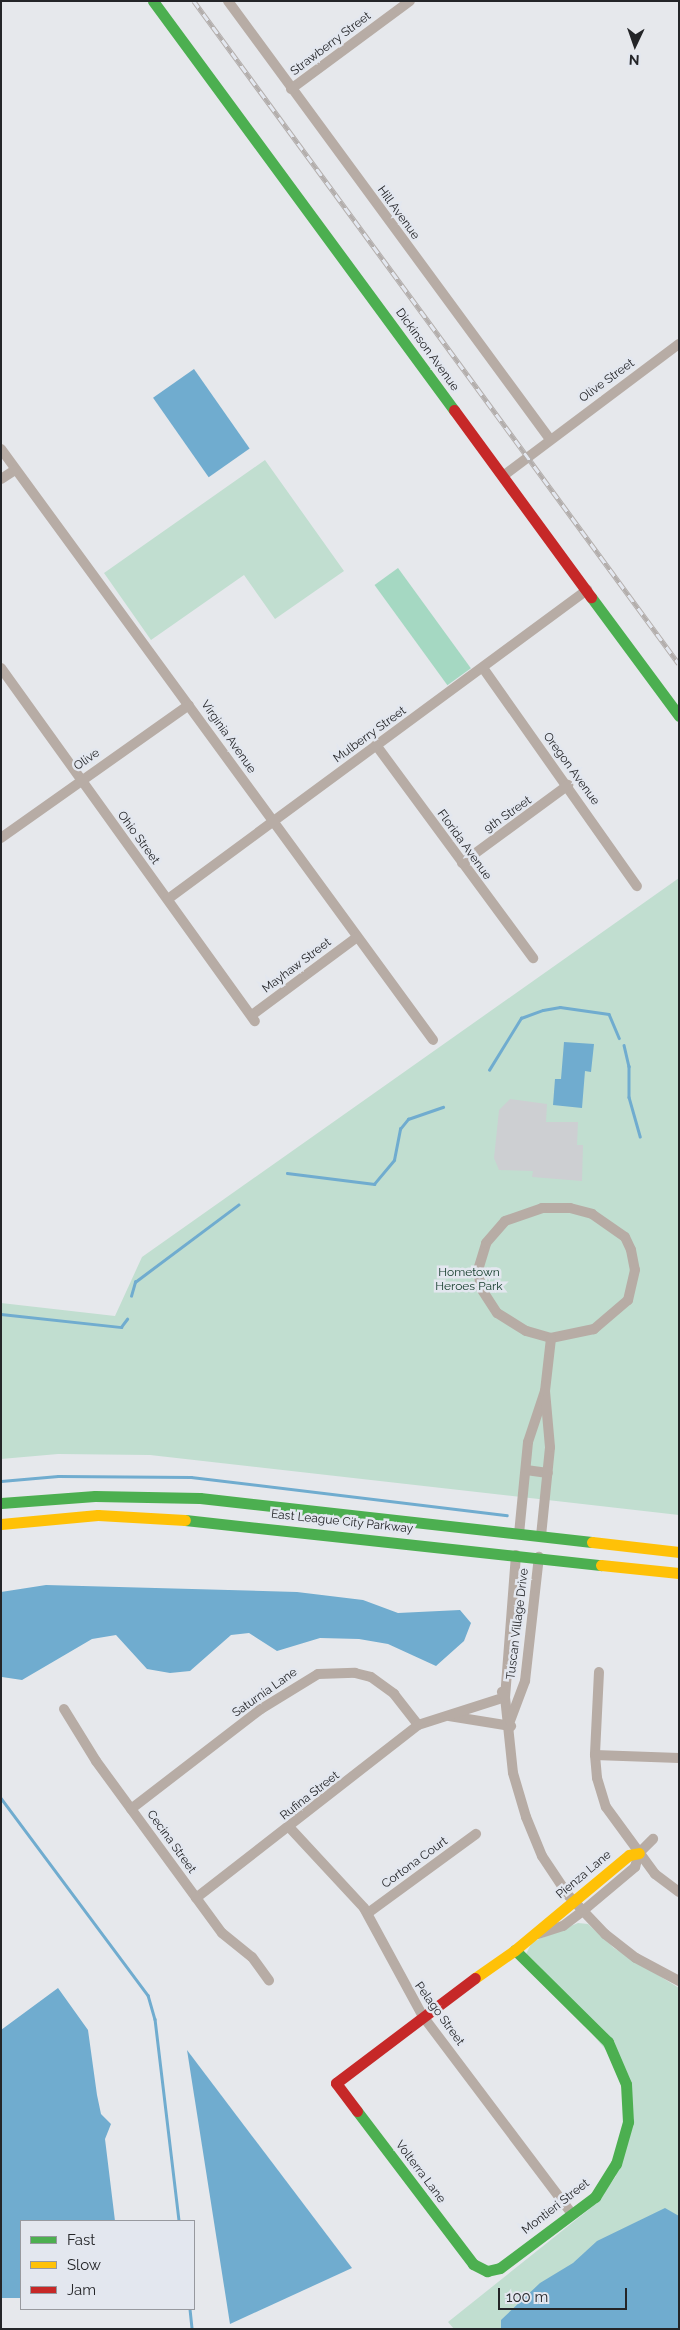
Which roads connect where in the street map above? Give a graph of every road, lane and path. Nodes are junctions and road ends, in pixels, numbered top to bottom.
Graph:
1 (153, 1) edge
2 (228, 1) edge
3 (410, 1) edge
4 (291, 89) junction
5 (679, 344) edge
6 (549, 438) junction
7 (1, 449) edge
8 (15, 470) junction
9 (503, 476) junction
10 (1, 479) edge
11 (587, 590) junction
12 (1, 668) edge
13 (483, 668) junction
14 (189, 705) junction
15 (679, 716) edge
16 (376, 745) junction
17 (81, 780) junction
18 (568, 786) junction
19 (273, 822) junction
20 (1, 838) edge
21 (462, 863) junction
22 (637, 886) dead end
23 (168, 899) junction
24 (357, 937) junction
25 (533, 958) dead end
26 (254, 1018) joint
27 (434, 1040) dead end
28 (551, 1338) junction
29 (545, 1391) junction
30 (526, 1470) junction
31 (548, 1473) junction
32 (1, 1503) edge
33 (1, 1524) edge
34 (519, 1534) junction
35 (541, 1536) junction
36 (679, 1552) edge
37 (516, 1555) junction
38 (539, 1557) junction
39 (679, 1573) edge
40 (599, 1672) dead end
41 (505, 1697) junction
42 (64, 1709) dead end
43 (441, 1716) junction
44 (511, 1723) junction
45 (418, 1725) junction
46 (595, 1755) junction
47 (679, 1758) edge
48 (131, 1809) junction
49 (290, 1828) junction
50 (476, 1834) dead end
51 (653, 1839) dead end
52 (639, 1853) junction
53 (679, 1892) edge
54 (196, 1898) junction
55 (575, 1900) junction
56 (584, 1910) junction
57 (368, 1913) junction
58 (533, 1936) junction
59 (515, 1950) junction
60 (269, 1980) dead end
61 (679, 1981) edge
62 (422, 2015) junction
63 (336, 2083) joint
64 (572, 2214) junction
65 (487, 2271) joint

1 - 9 street, Dickinson Avenue
2 - 4 street, Hill Avenue
3 - 4 street, Strawberry Street
4 - 6 street, Hill Avenue
5 - 6 street, Olive Street
6 - 9 street, Olive Street
7 - 8 street, Virginia Avenue
8 - 10 street
8 - 14 street, Virginia Avenue
9 - 11 street, Dickinson Avenue
11 - 13 street, Mulberry Street
11 - 15 street, Dickinson Avenue
12 - 17 street, Ohio Street
13 - 16 street, Mulberry Street
13 - 18 street, Oregon Avenue
14 - 17 street, Olive
14 - 19 street, Virginia Avenue
16 - 19 street, Mulberry Street
16 - 21 street, Florida Avenue
17 - 20 street, Olive
17 - 23 street, Ohio Street
18 - 21 street, 9th Street
18 - 22 street, Oregon Avenue
19 - 23 street, Mulberry Street
19 - 24 street, Virginia Avenue
21 - 25 street, Florida Avenue
23 - 26 street, Ohio Street
24 - 26 street, Mayhaw Street
24 - 27 street, Virginia Avenue
28 - 28 street
28 - 29 street
29 - 30 street
29 - 31 street
30 - 31 street
30 - 34 street
31 - 35 street
32 - 34 street, East League City Parkway
33 - 37 street, East League City Parkway
34 - 35 street, East League City Parkway
34 - 37 street
35 - 36 street, East League City Parkway
35 - 38 street
37 - 38 street, East League City Parkway
37 - 41 street, Tuscan Village Drive
38 - 39 street, East League City Parkway
38 - 44 street, Tuscan Village Drive
40 - 46 street
41 - 43 street, Rufina Street
41 - 44 street, Tuscan Village Drive
42 - 48 street, Cecina Street
43 - 44 street, Rufina Street
43 - 45 street, Rufina Street
44 - 55 street, Tuscan Village Drive
45 - 48 street, Saturnia Lane
45 - 49 street, Rufina Street
46 - 47 street
46 - 52 street
48 - 54 street, Cecina Street
49 - 54 street, Rufina Street
49 - 57 street, Pelago Street
50 - 57 street, Cortona Court
51 - 52 street
52 - 53 street
52 - 55 street, Pienza Lane
52 - 56 street, Pienza Lane
54 - 60 street, Cecina Street
55 - 56 street, Tuscan Village Drive
55 - 58 street, Pienza Lane
56 - 58 street, Pienza Lane
56 - 61 street, Tuscan Village Drive
57 - 62 street, Pelago Street
58 - 59 street, Pienza Lane
59 - 62 street, Pienza Lane
59 - 64 street, Montieri Street
62 - 63 street, Pienza Lane
62 - 64 street, Pelago Street
63 - 65 street, Volterra Lane
64 - 65 street, Montieri Street

